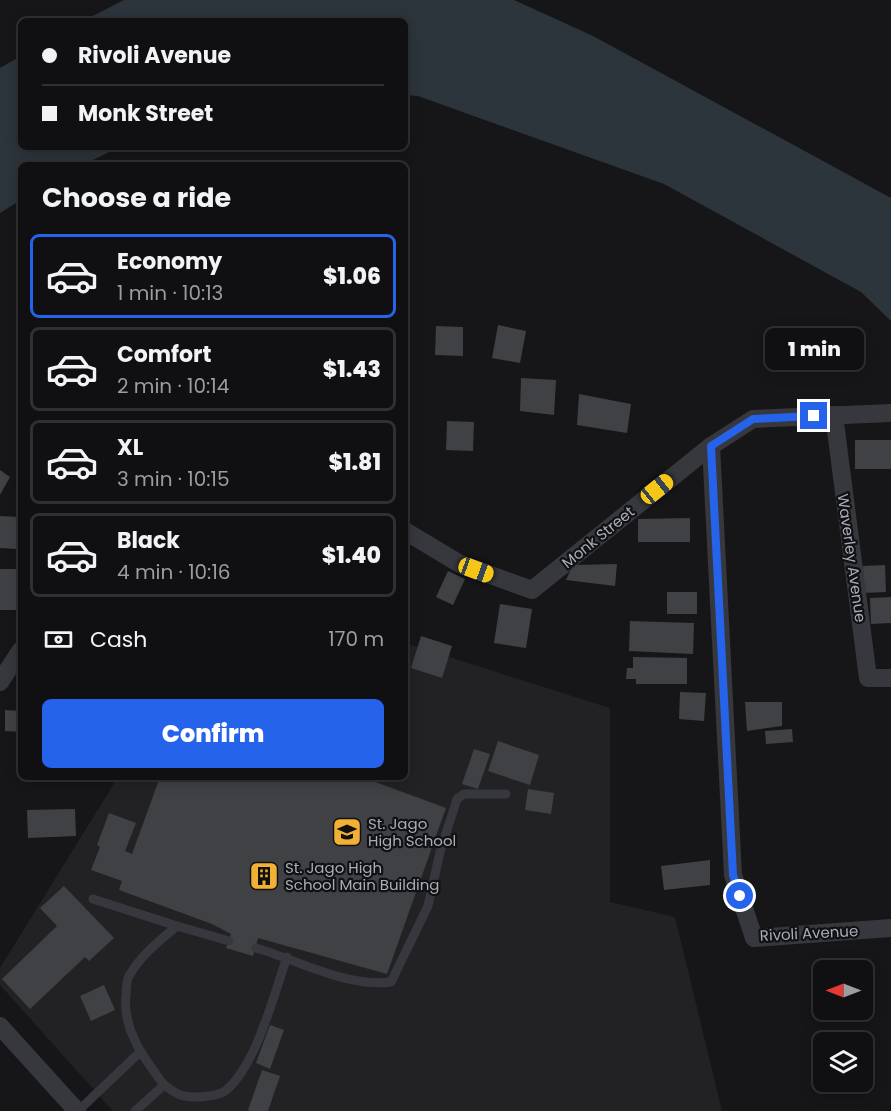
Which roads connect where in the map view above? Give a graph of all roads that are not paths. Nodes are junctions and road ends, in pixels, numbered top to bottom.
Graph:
1 (891, 413) edge
2 (834, 415) junction
3 (711, 446) junction
4 (408, 533) edge
5 (18, 655) edge
6 (891, 678) edge
7 (0, 682) edge
8 (506, 794) dead end
9 (93, 899) dead end
10 (177, 926) junction
11 (891, 928) edge
12 (229, 941) dead end
13 (256, 948) dead end
14 (287, 957) junction
15 (0, 1026) edge
16 (140, 1052) junction
17 (164, 1085) junction
18 (78, 1111) edge
19 (135, 1111) edge

1 - 2 street, Monk Street
2 - 3 street, Monk Street
2 - 6 street, Waverley Avenue
3 - 4 street, Monk Street
3 - 11 street, Rivoli Avenue
5 - 7 street
8 - 14 lane
9 - 10 lane
10 - 12 lane
10 - 16 lane
13 - 14 lane
14 - 17 lane
15 - 18 street
16 - 17 lane
16 - 18 lane
17 - 19 lane

